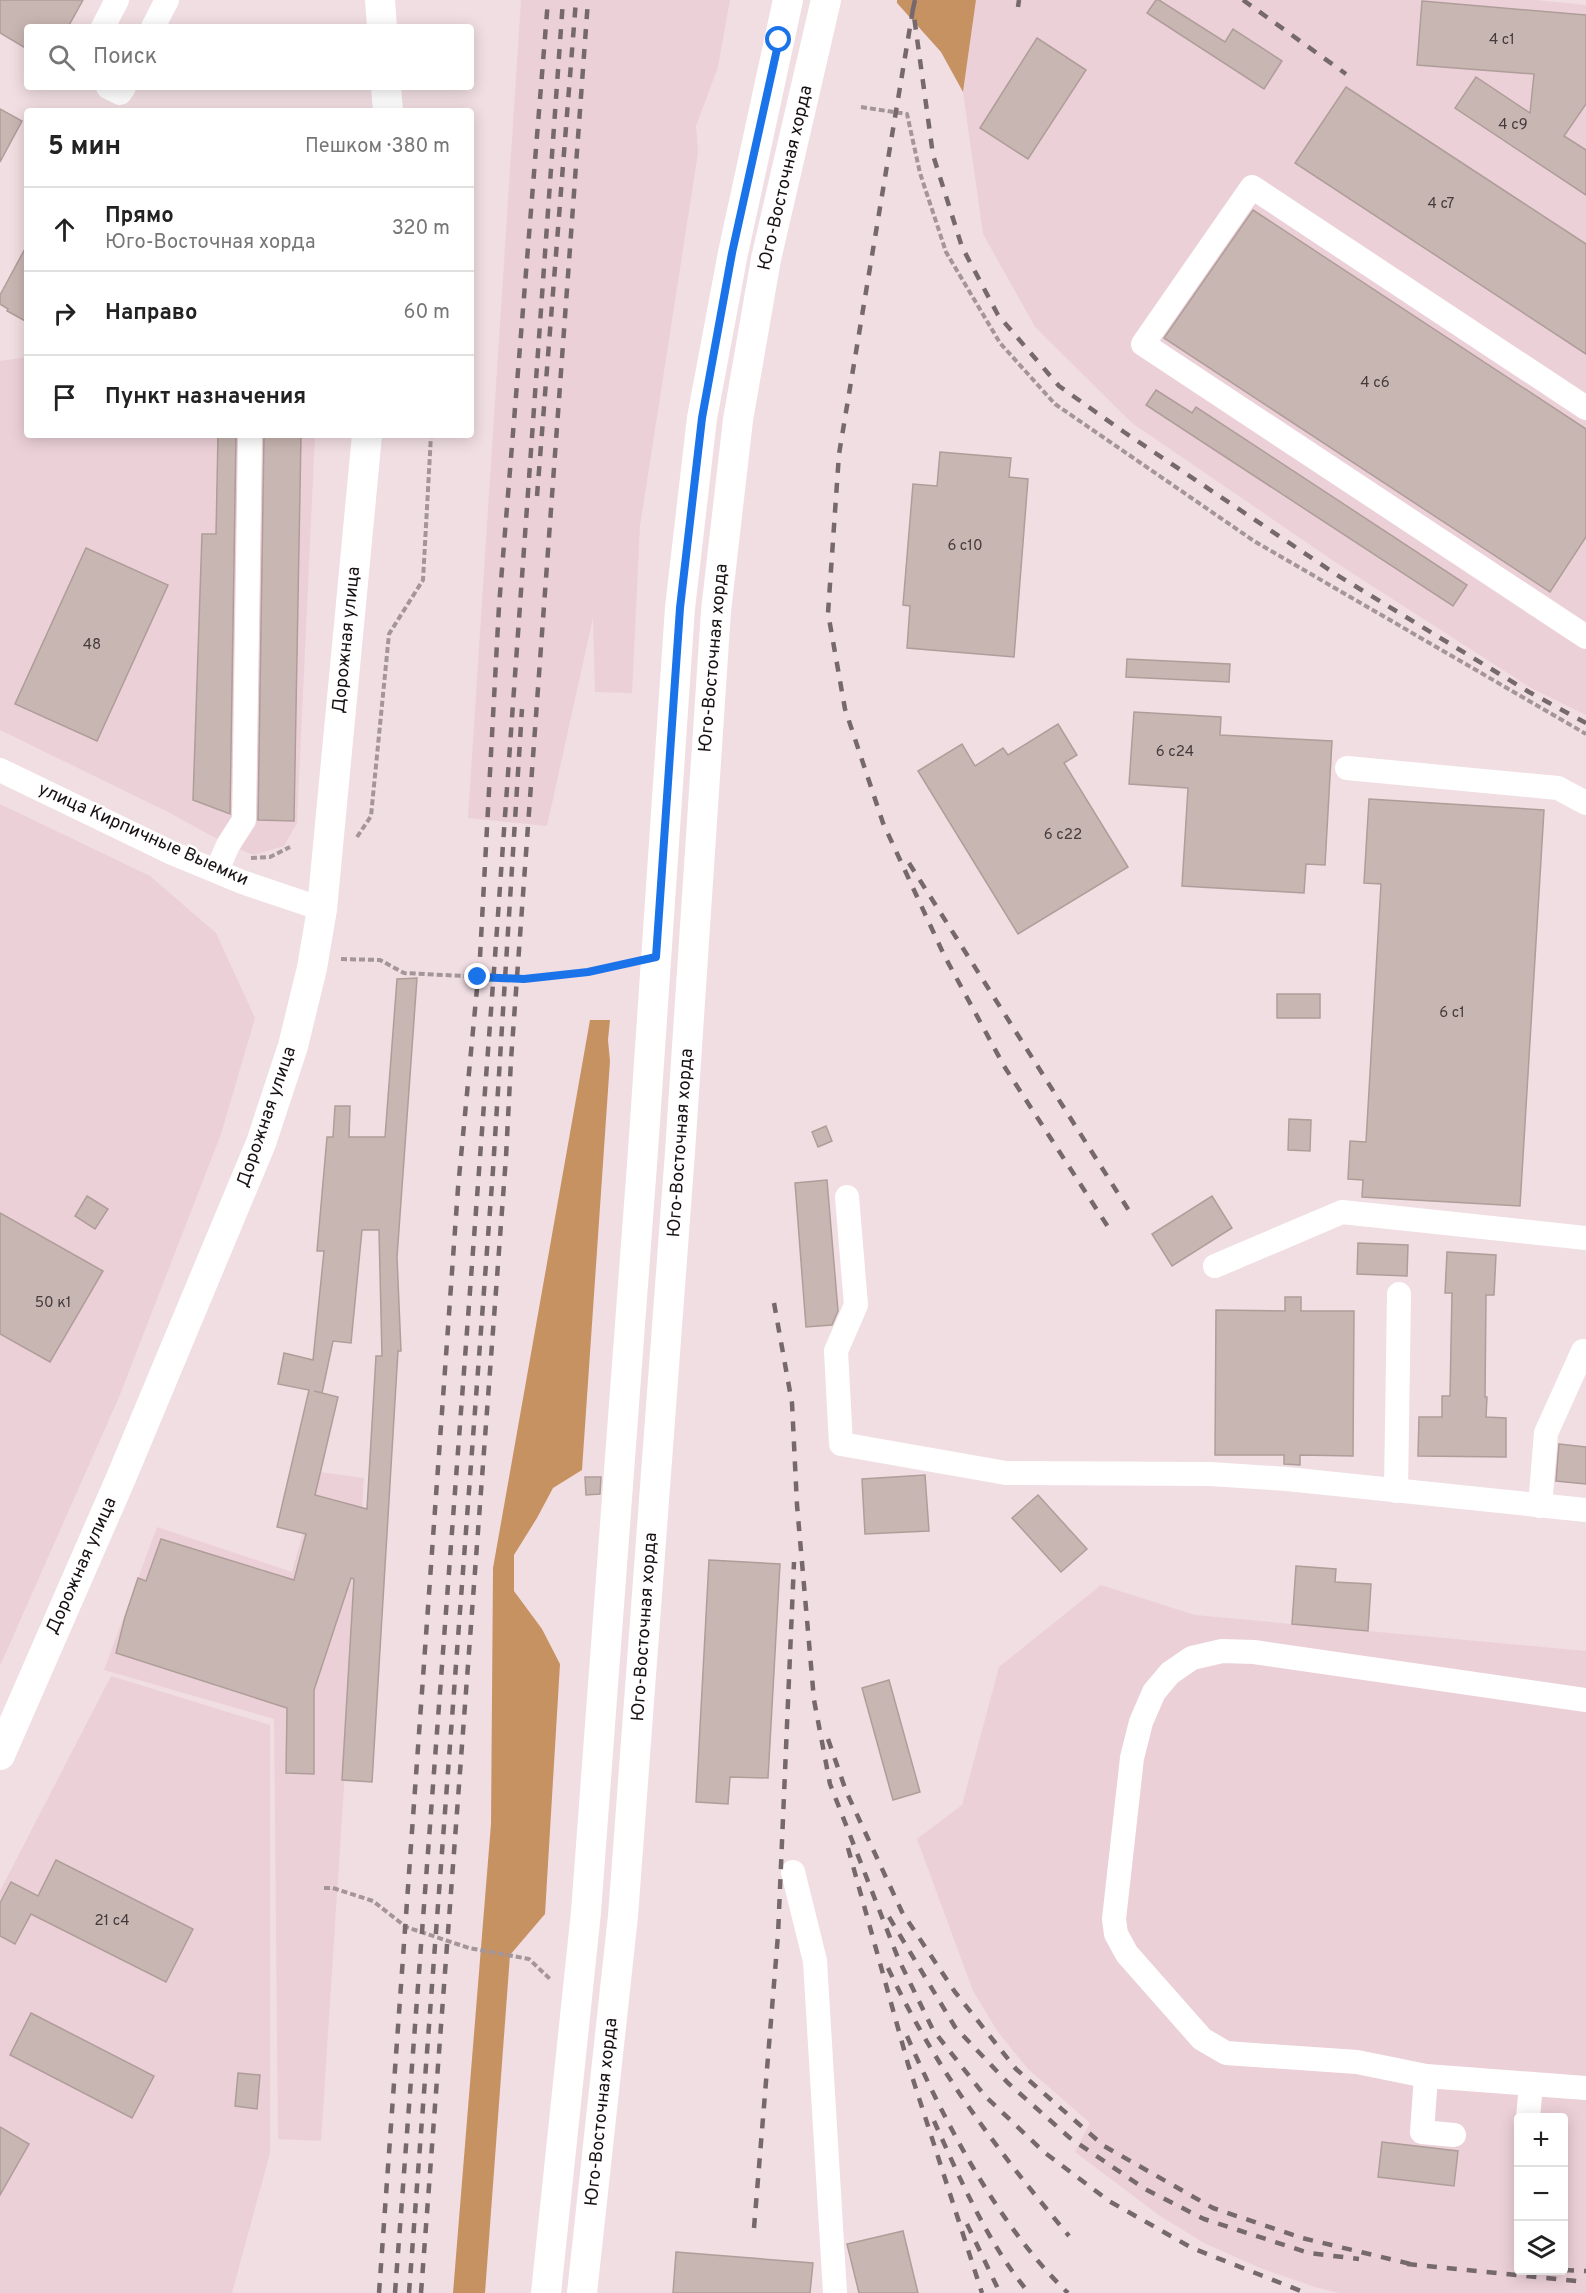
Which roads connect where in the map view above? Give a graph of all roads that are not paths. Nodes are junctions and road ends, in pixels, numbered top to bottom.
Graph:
1 (117, 0) edge
2 (167, 0) edge
3 (380, 0) edge
4 (788, 0) edge
5 (826, 0) edge
6 (105, 24) edge
7 (155, 24) edge
8 (382, 24) edge
9 (386, 90) edge
10 (388, 108) edge
11 (1586, 408) edge
12 (250, 438) edge
13 (367, 438) edge
14 (1586, 637) edge
15 (1347, 768) dead end
16 (0, 770) edge
17 (1586, 803) edge
18 (218, 870) junction
19 (322, 909) junction
20 (847, 1197) dead end
21 (1586, 1238) edge
22 (1215, 1266) dead end
23 (1399, 1294) dead end
24 (1583, 1352) dead end
25 (1396, 1491) junction
26 (1540, 1506) junction
27 (1586, 1510) edge
28 (1586, 1700) edge
29 (0, 1755) edge
30 (793, 1872) dead end
31 (1426, 2076) junction
32 (1531, 2084) junction
33 (1586, 2088) edge
34 (1528, 2113) edge
35 (1454, 2135) dead end
36 (546, 2293) edge
37 (582, 2293) edge
38 (835, 2293) edge

1 - 6 street
2 - 7 street
3 - 8 main road
4 - 36 main road, Юго-Восточная хорда
5 - 37 main road, Юго-Восточная хорда
9 - 10 main road
11 - 14 street
12 - 18 street
13 - 19 main road, Дорожная улица
15 - 17 street
16 - 18 street, улица Кирпичные Выемки
18 - 19 street, улица Кирпичные Выемки
19 - 29 main road, Дорожная улица
20 - 25 street
21 - 22 street
23 - 25 street
24 - 26 street
25 - 26 street
26 - 27 street
28 - 31 street
30 - 38 street
31 - 32 street
31 - 35 street
32 - 33 street
32 - 34 street

